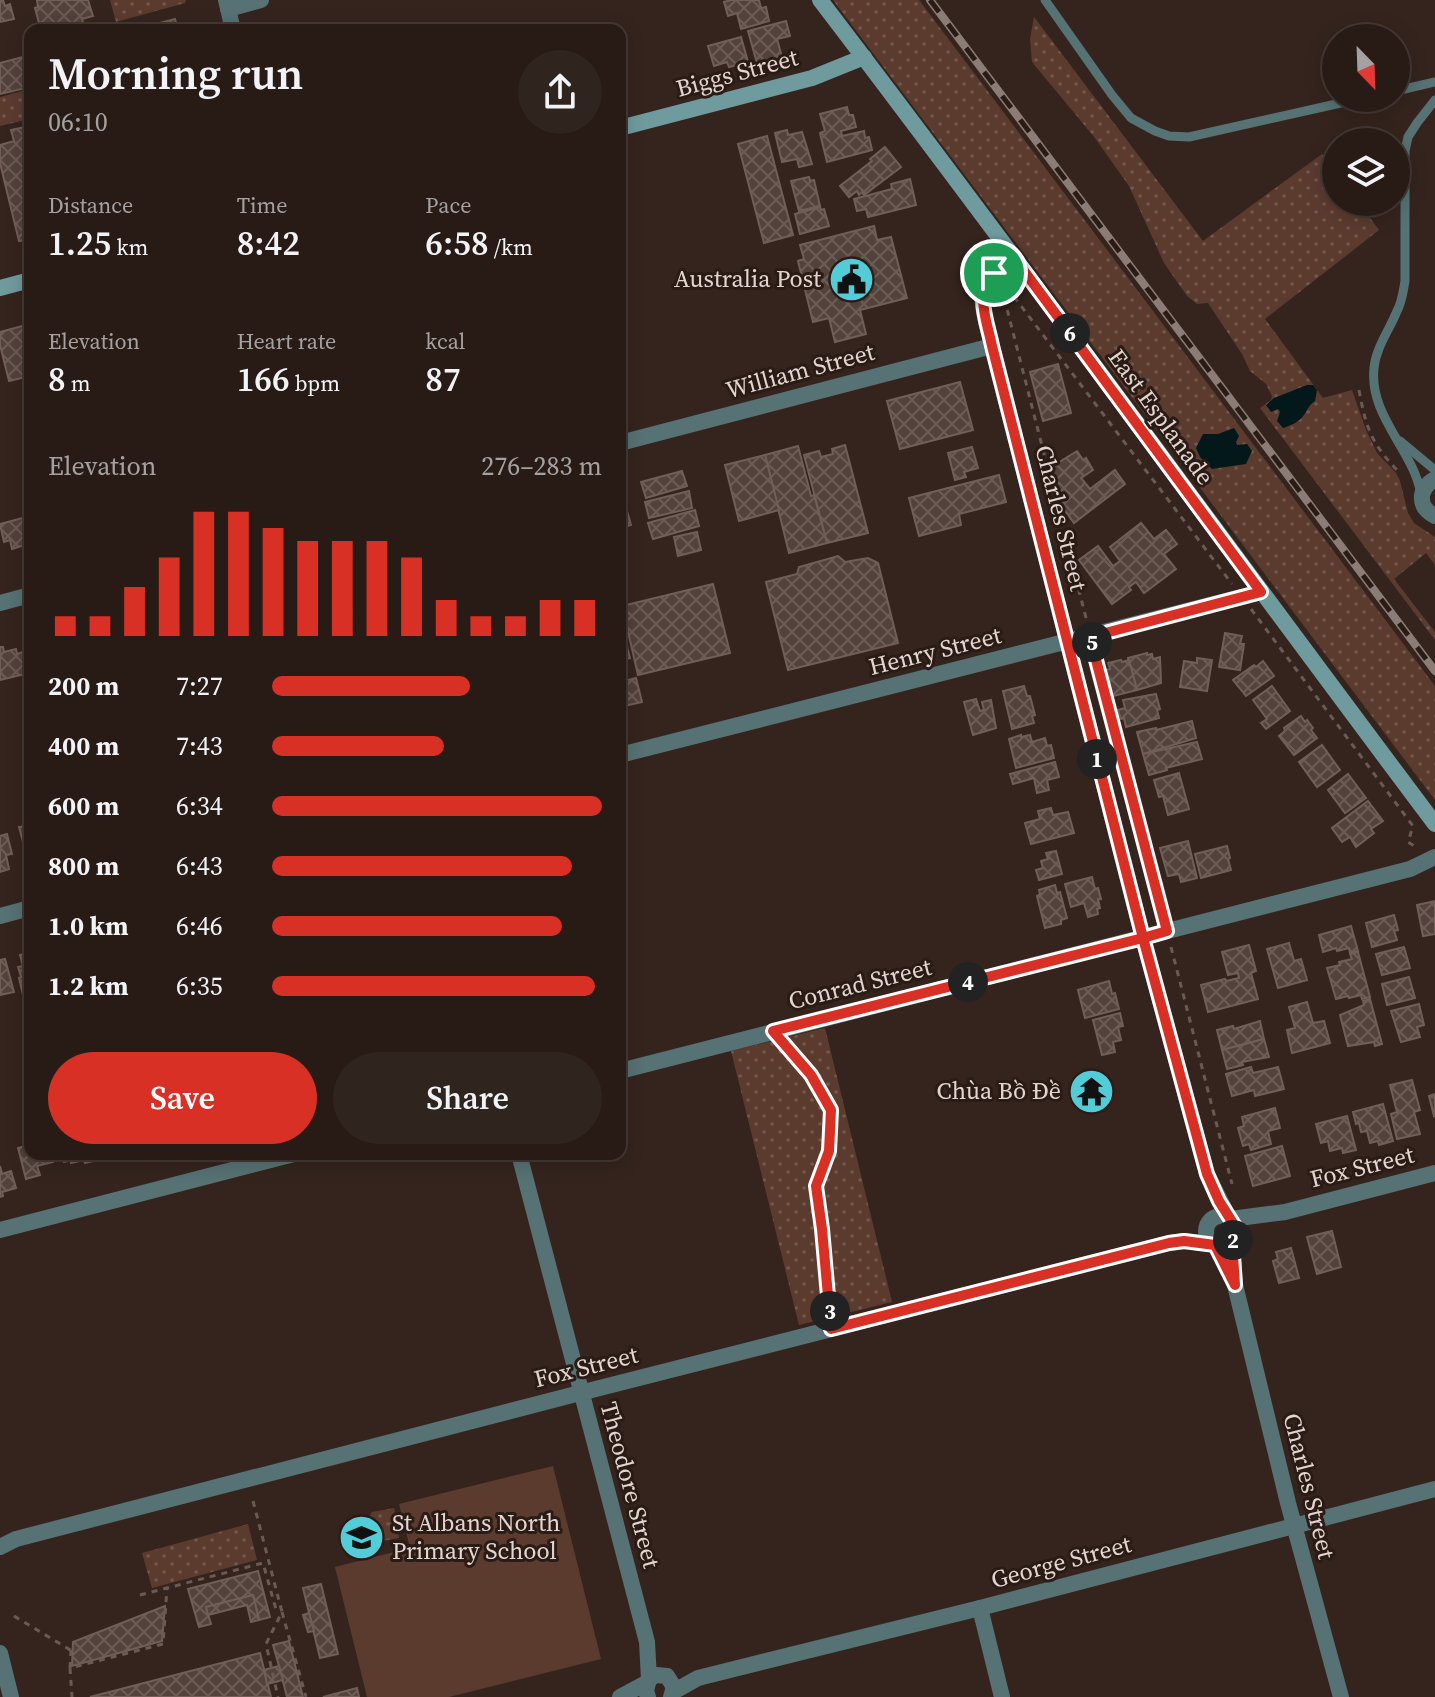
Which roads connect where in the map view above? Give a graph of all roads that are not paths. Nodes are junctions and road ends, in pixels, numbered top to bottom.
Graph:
1 (261, 0) edge
2 (820, 0) edge
3 (1045, 0) edge
4 (227, 4) edge
5 (232, 24) edge
6 (864, 57) junction
7 (1435, 82) edge
8 (1410, 88) edge
9 (1435, 100) edge
10 (1322, 107) edge
11 (626, 126) edge
12 (1013, 256) junction
13 (24, 282) edge
14 (0, 288) edge
15 (992, 346) junction
16 (1394, 436) junction
17 (626, 441) edge
18 (1435, 470) edge
19 (1435, 479) edge
20 (1421, 498) junction
21 (1435, 516) edge
22 (1261, 592) junction
23 (24, 597) edge
24 (0, 603) edge
25 (1067, 643) junction
26 (626, 753) edge
27 (1435, 824) edge
28 (1434, 858) edge
29 (24, 910) edge
30 (0, 916) edge
31 (1143, 938) junction
32 (626, 1069) edge
33 (271, 1160) edge
34 (521, 1160) edge
35 (1435, 1173) edge
36 (1207, 1174) junction
37 (1301, 1208) junction
38 (1230, 1219) junction
39 (1209, 1222) junction
40 (0, 1230) edge
41 (1224, 1242) junction
42 (1169, 1243) junction
43 (580, 1393) junction
44 (1435, 1489) edge
45 (1294, 1525) junction
46 (5, 1542) edge
47 (980, 1608) junction
48 (0, 1653) edge
49 (660, 1686) edge
50 (11, 1697) edge
51 (620, 1697) edge
52 (1002, 1697) edge
53 (1341, 1697) edge

1 - 4 street
2 - 6 street, East Esplanade
3 - 10 lane
4 - 5 street
6 - 11 street, Biggs Street
6 - 12 street, East Esplanade
7 - 8 lane
9 - 16 lane
12 - 15 street, Charles Street
12 - 22 street, East Esplanade
13 - 14 street
15 - 17 street, William Street
15 - 25 street, Charles Street
16 - 18 lane
16 - 20 lane
19 - 20 street
20 - 21 street
22 - 25 street, Henry Street
22 - 27 street, East Esplanade
23 - 24 street
25 - 26 street, Henry Street
25 - 31 street, Charles Street
28 - 31 street, Conrad Street
29 - 30 street
31 - 32 street, Conrad Street
31 - 36 street, Charles Street
33 - 40 street
34 - 43 street, Theodore Street
35 - 37 street, Fox Street
36 - 38 street, Charles Street
36 - 39 street, Charles Street
37 - 38 street, Fox Street
37 - 41 street, Fox Street
38 - 39 street
38 - 41 street
39 - 41 street
39 - 42 street, Fox Street
41 - 42 street, Fox Street
41 - 45 street, Charles Street
42 - 43 street, Fox Street
43 - 46 street, Fox Street
43 - 49 street, Theodore Street
44 - 45 street, George Street
45 - 47 street, George Street
45 - 53 street, Charles Street
47 - 49 street, George Street
47 - 52 street
48 - 50 street
49 - 51 street, George Street

